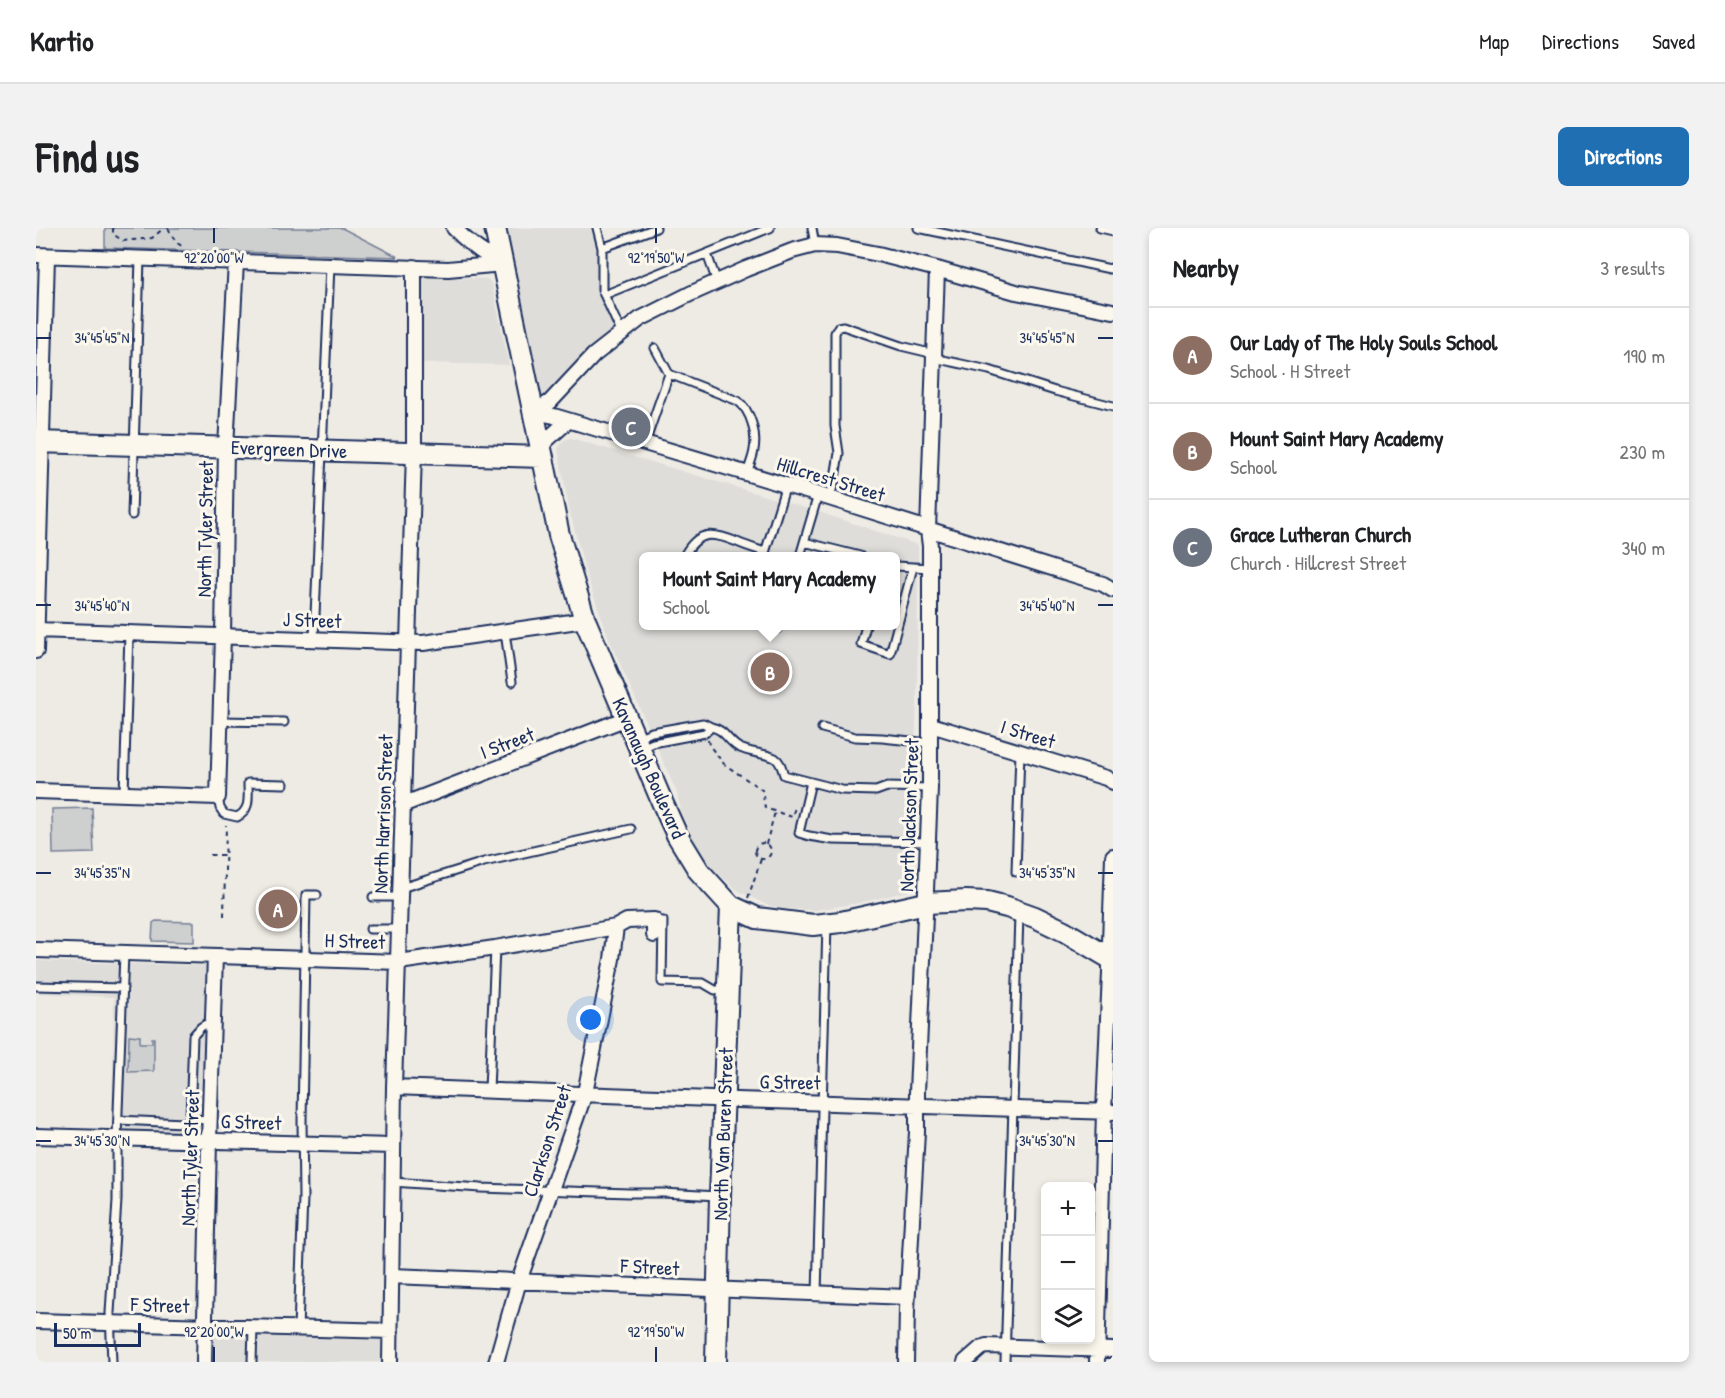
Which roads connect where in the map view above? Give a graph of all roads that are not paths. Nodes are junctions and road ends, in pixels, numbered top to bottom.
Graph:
1 (454, 228) edge
2 (495, 228) edge
3 (597, 228) edge
4 (656, 228) edge
5 (770, 228) edge
6 (812, 228) edge
7 (918, 228) edge
8 (1100, 228) edge
9 (1113, 231) edge
10 (815, 245) junction
11 (602, 248) junction
12 (707, 254) junction
13 (41, 255) edge
14 (140, 259) junction
15 (236, 262) junction
16 (503, 264) junction
17 (330, 265) junction
18 (414, 267) junction
19 (1113, 267) edge
20 (937, 269) junction
21 (717, 282) junction
22 (604, 295) junction
23 (1113, 311) edge
24 (621, 332) junction
25 (656, 348) dead end
26 (934, 356) junction
27 (669, 374) junction
28 (1113, 406) edge
29 (534, 412) junction
30 (568, 421) junction
31 (39, 442) edge
32 (645, 443) junction
33 (134, 445) junction
34 (226, 447) junction
35 (322, 451) junction
36 (542, 451) junction
37 (414, 453) junction
38 (747, 474) junction
39 (786, 485) junction
40 (824, 497) junction
41 (132, 515) dead end
42 (928, 530) junction
43 (804, 542) junction
44 (686, 552) edge
45 (759, 552) edge
46 (765, 552) edge
47 (801, 552) edge
48 (845, 552) edge
49 (900, 566) edge
50 (913, 567) junction
51 (930, 568) junction
52 (1113, 590) edge
53 (900, 616) edge
54 (585, 620) junction
55 (36, 630) edge
56 (865, 630) edge
57 (896, 630) edge
58 (505, 632) junction
59 (129, 633) junction
60 (223, 636) junction
61 (314, 639) junction
62 (407, 642) junction
63 (36, 651) edge
64 (512, 682) dead end
65 (627, 718) junction
66 (220, 721) junction
67 (284, 722) dead end
68 (931, 725) junction
69 (711, 727) junction
70 (822, 729) dead end
71 (930, 743) junction
72 (638, 744) junction
73 (1020, 752) junction
74 (811, 782) junction
75 (1113, 782) edge
76 (284, 784) dead end
77 (930, 788) junction
78 (36, 791) edge
79 (124, 794) junction
80 (218, 797) junction
81 (402, 805) junction
82 (631, 829) dead end
83 (928, 842) junction
84 (1113, 856) edge
85 (1016, 872) dead end
86 (399, 892) junction
87 (317, 895) dead end
88 (373, 897) dead end
89 (740, 902) junction
90 (926, 903) junction
91 (1020, 911) junction
92 (654, 920) junction
93 (827, 924) junction
94 (616, 927) junction
95 (370, 929) dead end
96 (399, 929) junction
97 (654, 935) dead end
98 (495, 948) junction
99 (36, 950) edge
100 (124, 953) junction
101 (215, 956) junction
102 (306, 959) junction
103 (1111, 959) edge
104 (399, 962) junction
105 (36, 986) edge
106 (123, 988) junction
107 (728, 990) junction
108 (213, 1020) junction
109 (394, 1087) junction
110 (489, 1090) junction
111 (585, 1094) junction
112 (724, 1099) junction
113 (822, 1102) junction
114 (916, 1105) junction
115 (1014, 1109) junction
116 (1108, 1112) edge
117 (190, 1119) junction
118 (118, 1120) junction
119 (210, 1120) junction
120 (36, 1136) edge
121 (117, 1138) junction
122 (209, 1141) junction
123 (303, 1143) junction
124 (393, 1146) junction
125 (392, 1182) junction
126 (552, 1190) junction
127 (720, 1196) junction
128 (392, 1276) junction
129 (519, 1281) junction
130 (718, 1290) junction
131 (817, 1294) junction
132 (907, 1297) junction
133 (36, 1321) edge
134 (111, 1323) junction
135 (205, 1326) junction
136 (253, 1327) junction
137 (298, 1329) junction
138 (391, 1331) junction
139 (1005, 1347) junction
140 (1113, 1350) edge
141 (1097, 1355) edge
142 (112, 1362) edge
143 (204, 1362) edge
144 (252, 1362) edge
145 (390, 1362) edge
146 (496, 1362) edge
147 (716, 1362) edge
148 (906, 1362) edge
149 (965, 1362) edge
150 (1005, 1362) edge

1 - 16 street
2 - 16 street, Kavanaugh Boulevard
3 - 11 lane
4 - 11 lane
5 - 12 lane
6 - 10 lane
7 - 19 lane
8 - 9 lane
10 - 20 street
10 - 21 street
11 - 22 lane
12 - 21 lane
12 - 22 lane
13 - 14 street
13 - 31 street
14 - 15 street
14 - 33 lane
15 - 17 street
15 - 34 street, North Tyler Street
16 - 18 street
16 - 29 street, Kavanaugh Boulevard
17 - 18 street
17 - 35 lane
18 - 37 street, North Harrison Street
20 - 23 street
20 - 26 street, North Jackson Street
21 - 24 street
22 - 24 lane
24 - 29 street
25 - 27 lane
26 - 28 lane
26 - 40 lane
26 - 42 street, North Jackson Street
27 - 32 lane
27 - 38 lane
29 - 30 street, Hillcrest Street
29 - 36 street, Kavanaugh Boulevard
30 - 32 street, Hillcrest Street
30 - 36 street
31 - 33 street, Evergreen Drive
31 - 55 street
32 - 38 street, Hillcrest Street
33 - 34 street, Evergreen Drive
33 - 41 lane
34 - 35 street, Evergreen Drive
34 - 60 street, North Tyler Street
35 - 37 street, Evergreen Drive
35 - 61 lane
36 - 37 street, Evergreen Drive
36 - 54 street, Kavanaugh Boulevard
37 - 62 street, North Harrison Street
38 - 39 street, Hillcrest Street
39 - 40 street, Hillcrest Street
39 - 46 lane
40 - 42 street, Hillcrest Street
40 - 43 lane
42 - 51 street, North Jackson Street
42 - 52 street, Hillcrest Street
43 - 47 lane
43 - 48 lane
44 - 45 lane
49 - 50 lane
50 - 51 lane
50 - 53 lane
51 - 68 street, North Jackson Street
54 - 58 street, J Street
54 - 65 street, Kavanaugh Boulevard
55 - 59 street, J Street
55 - 63 street
56 - 57 lane
58 - 62 street, J Street
58 - 64 lane
59 - 60 street, J Street
59 - 79 lane
60 - 61 street, J Street
60 - 66 street, North Tyler Street
61 - 62 street, J Street
62 - 81 street, North Harrison Street
65 - 72 street, Kavanaugh Boulevard
65 - 81 street, I Street
66 - 67 lane
66 - 80 street, North Tyler Street
68 - 71 street, North Jackson Street
68 - 73 street, I Street
69 - 72 lane
69 - 72 lane
69 - 74 lane
70 - 71 lane
71 - 77 street, North Jackson Street
72 - 89 street, Kavanaugh Boulevard
73 - 75 street, I Street
73 - 85 lane
74 - 77 lane
74 - 83 lane
76 - 80 lane
77 - 83 street, North Jackson Street
78 - 79 street
79 - 80 street
81 - 86 street, North Harrison Street
82 - 86 lane
83 - 90 street, North Jackson Street
84 - 103 street
86 - 88 lane
86 - 96 street, North Harrison Street
87 - 102 lane
89 - 93 street, Kavanaugh Boulevard
89 - 107 street, North Van Buren Street
90 - 91 street, Kavanaugh Boulevard
90 - 93 street, Kavanaugh Boulevard
90 - 114 street, North Jackson Street
91 - 103 street, Kavanaugh Boulevard
91 - 115 lane
92 - 94 street, H Street
92 - 97 street
92 - 107 lane
93 - 113 lane
94 - 98 street, H Street
94 - 111 street, Clarkson Street
95 - 96 lane
96 - 104 street, North Harrison Street
98 - 104 street, H Street
98 - 110 lane
99 - 100 street, H Street
100 - 101 street, H Street
100 - 106 lane
101 - 102 street, H Street
101 - 108 street, North Tyler Street
102 - 104 street, H Street
102 - 123 lane
103 - 116 street
104 - 109 street, North Harrison Street
105 - 106 lane
106 - 118 lane
107 - 112 street, North Van Buren Street
108 - 117 lane
108 - 119 street, North Tyler Street
109 - 110 street, G Street
109 - 124 street, North Harrison Street
110 - 111 street, G Street
111 - 112 street, G Street
111 - 126 street, Clarkson Street
112 - 113 street, G Street
112 - 127 street, North Van Buren Street
113 - 114 street, G Street
113 - 131 lane
114 - 115 street, G Street
114 - 132 street, North Jackson Street
115 - 116 street, G Street
115 - 139 lane
116 - 141 street
117 - 118 lane
117 - 119 lane
118 - 121 lane
119 - 122 street, North Tyler Street
120 - 121 street, G Street
121 - 122 street, G Street
121 - 134 lane
122 - 123 street, G Street
122 - 135 street, North Tyler Street
123 - 124 street, G Street
123 - 137 lane
124 - 125 street, North Harrison Street
125 - 126 lane
125 - 128 street, North Harrison Street
126 - 127 lane
126 - 129 street, Clarkson Street
127 - 130 street, North Van Buren Street
128 - 129 street, F Street
128 - 138 street, North Harrison Street
129 - 130 street, F Street
129 - 146 street, Clarkson Street
130 - 131 street, F Street
130 - 147 street, North Van Buren Street
131 - 132 street, F Street
132 - 148 street, North Jackson Street
133 - 134 street, F Street
134 - 135 street, F Street
134 - 142 lane
135 - 136 street, F Street
135 - 143 street, North Tyler Street
136 - 137 street, F Street
136 - 144 lane
137 - 138 street, F Street
138 - 145 street, North Harrison Street
139 - 141 street
139 - 149 street
139 - 150 lane
140 - 141 street

